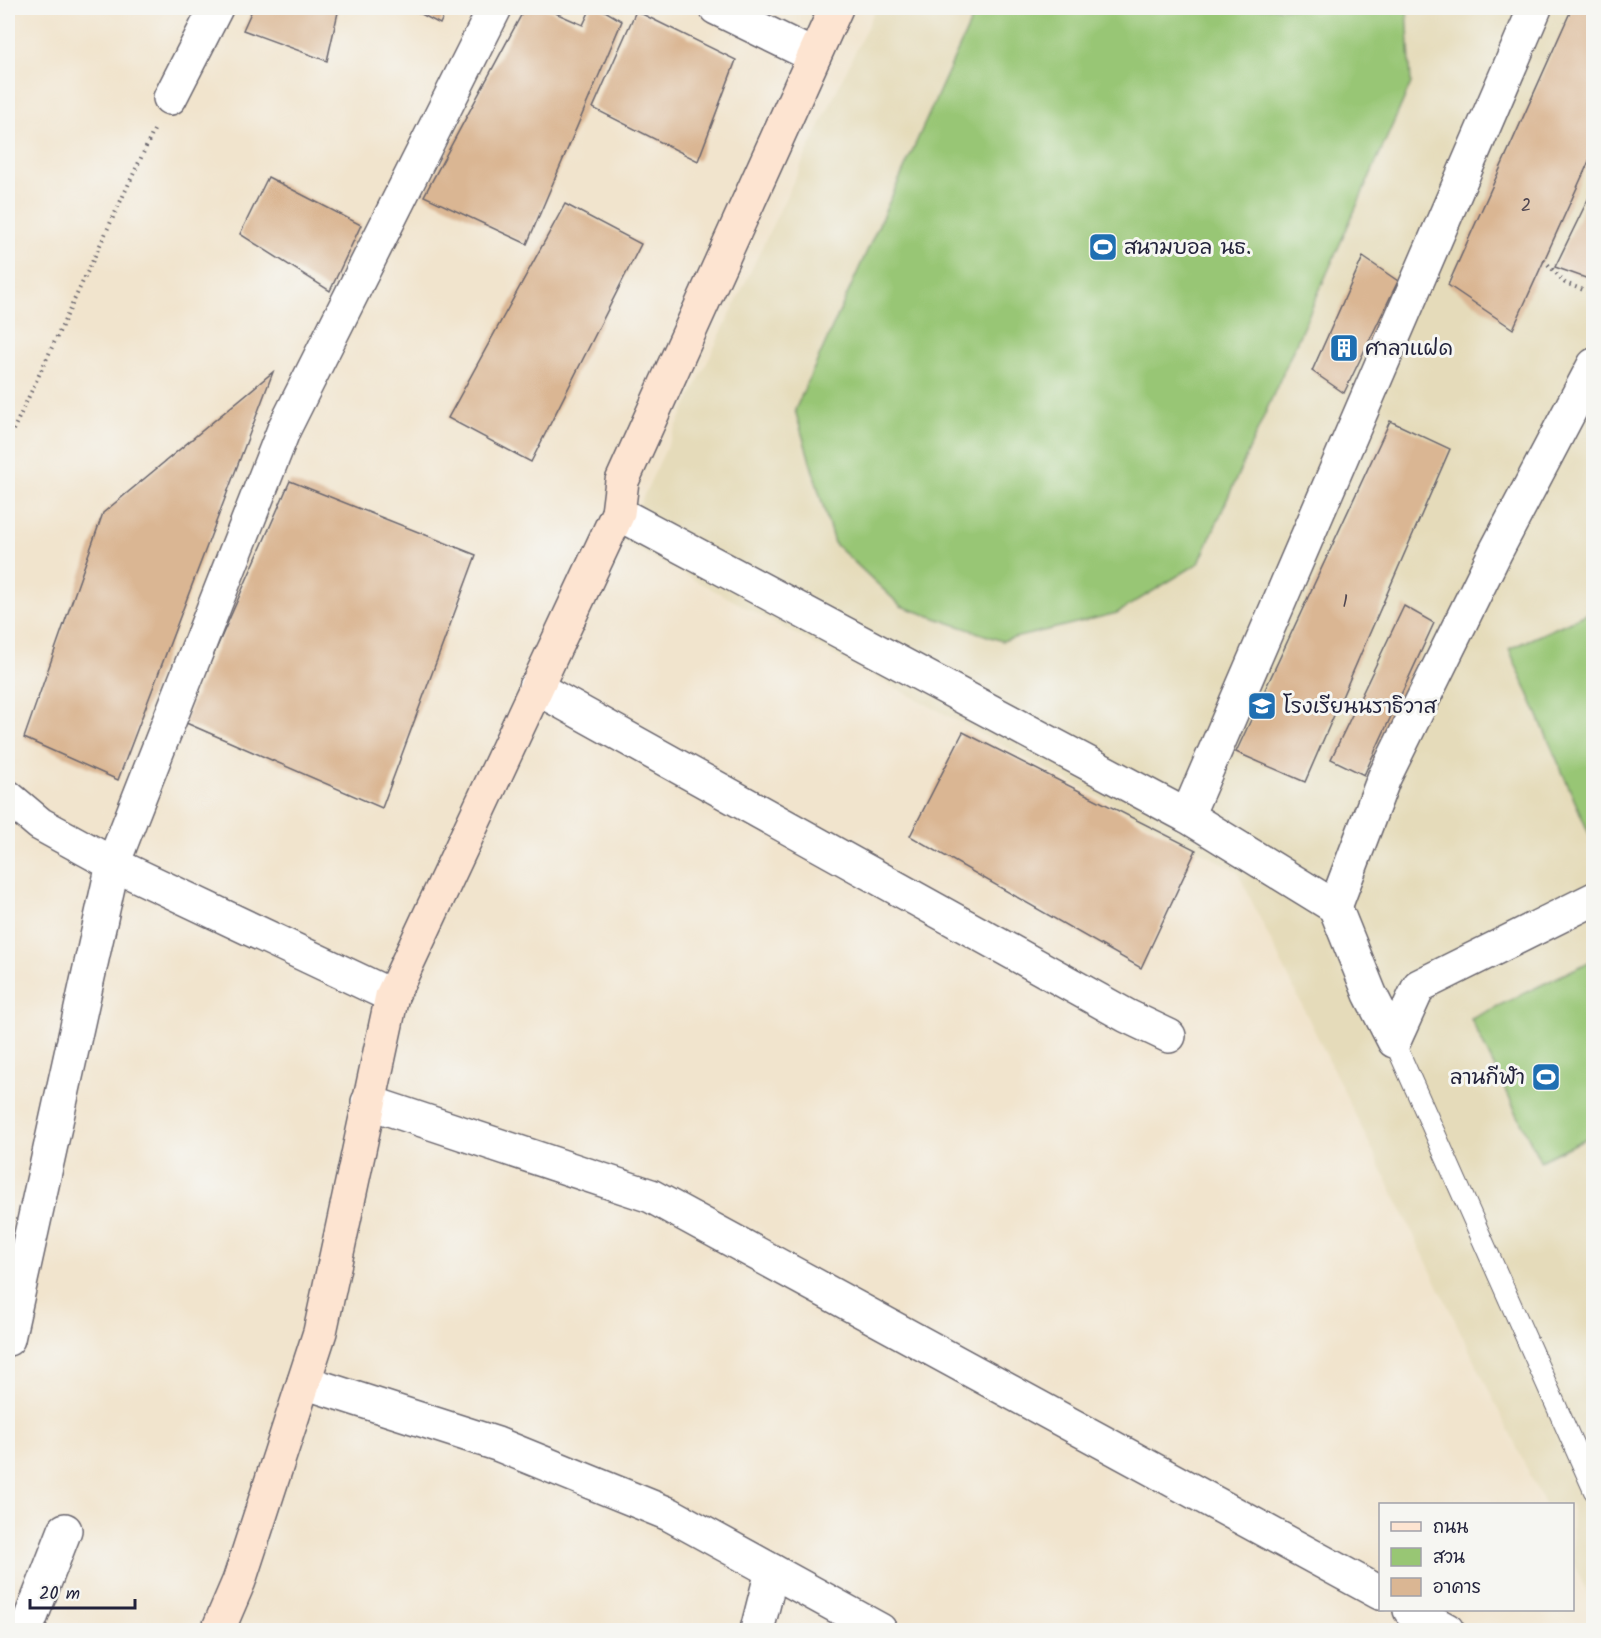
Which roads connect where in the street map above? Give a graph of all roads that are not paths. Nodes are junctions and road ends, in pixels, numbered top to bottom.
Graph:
1 (216, 8) edge
2 (495, 8) edge
3 (716, 8) edge
4 (836, 8) edge
5 (1535, 8) edge
6 (814, 56) junction
7 (170, 98) road end
8 (1593, 365) edge
9 (618, 513) junction
10 (535, 687) junction
11 (8, 797) edge
12 (1187, 816) junction
13 (114, 864) junction
14 (1593, 899) edge
15 (1335, 907) junction
16 (392, 996) junction
17 (1169, 1036) dead end
18 (1394, 1041) junction
19 (368, 1102) junction
20 (8, 1339) edge
21 (304, 1382) junction
22 (1593, 1491) edge
23 (65, 1530) dead end
24 (772, 1571) junction
25 (1379, 1592) edge
26 (1412, 1611) edge
27 (26, 1630) edge
28 (218, 1630) edge
29 (757, 1630) edge
30 (880, 1630) edge
31 (1447, 1630) edge

1 - 7 street
2 - 13 street
3 - 6 street
4 - 6 main road
5 - 12 street
6 - 9 main road
8 - 15 street
9 - 10 main road
9 - 12 street
10 - 16 main road
10 - 17 street
11 - 13 street
12 - 15 street
13 - 16 street
13 - 20 street
14 - 18 street
15 - 18 street
16 - 19 main road
18 - 22 lane
19 - 21 main road
19 - 25 street
21 - 24 street
21 - 28 main road
23 - 27 street
24 - 29 street
24 - 30 street
26 - 31 street

